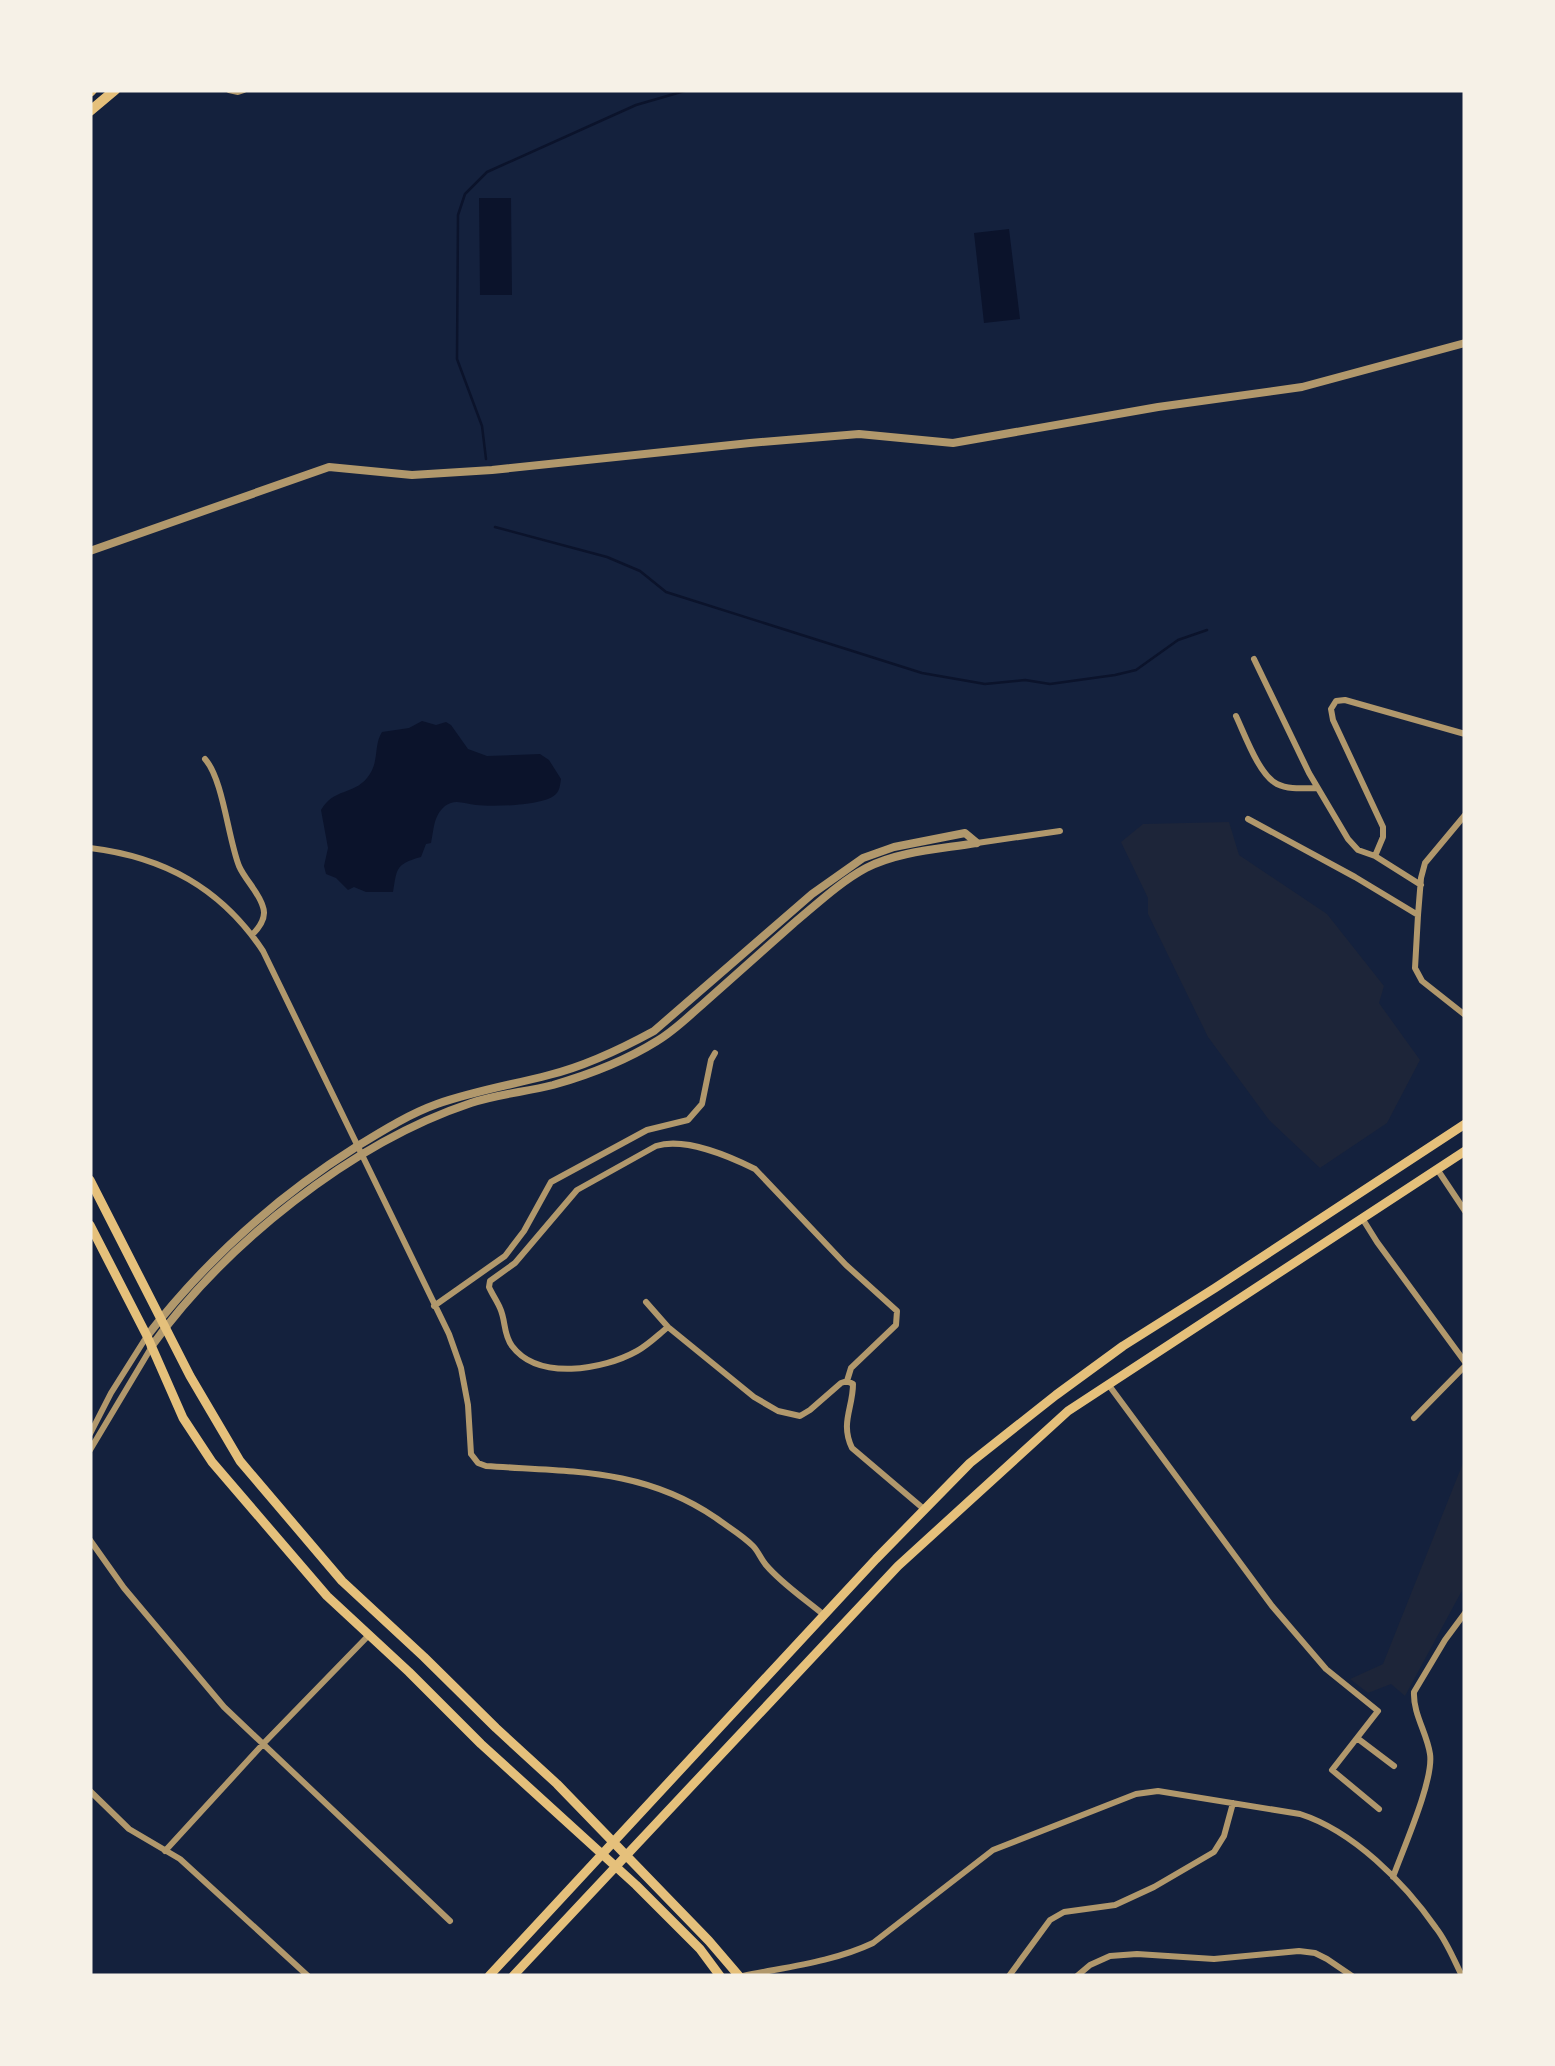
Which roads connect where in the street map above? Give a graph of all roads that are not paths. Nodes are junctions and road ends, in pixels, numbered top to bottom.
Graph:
1 (114, 90) edge
2 (228, 90) edge
3 (244, 90) edge
4 (90, 111) edge
5 (1465, 343) edge
6 (90, 551) edge
7 (1254, 659) dead end
8 (1236, 716) dead end
9 (1465, 734) edge
10 (205, 760) dead end
11 (1318, 788) junction
12 (1465, 815) edge
13 (1248, 820) dead end
14 (1060, 832) dead end
15 (977, 843) joint
16 (90, 848) edge
17 (1374, 856) junction
18 (1420, 885) junction
19 (1418, 915) junction
20 (252, 935) junction
21 (1465, 1015) edge
22 (715, 1052) dead end
23 (1465, 1124) edge
24 (360, 1151) junction
25 (1465, 1151) edge
26 (1437, 1169) junction
27 (90, 1180) edge
28 (1465, 1211) edge
29 (1362, 1218) junction
30 (90, 1224) edge
31 (646, 1302) dead end
32 (434, 1306) junction
33 (163, 1323) junction
34 (668, 1327) junction
35 (147, 1336) junction
36 (152, 1347) junction
37 (1465, 1364) edge
38 (848, 1381) junction
39 (1108, 1384) junction
40 (1414, 1418) dead end
41 (90, 1434) edge
42 (90, 1450) edge
43 (924, 1510) junction
44 (90, 1540) edge
45 (1465, 1613) edge
46 (824, 1616) junction
47 (368, 1636) junction
48 (1358, 1738) junction
49 (263, 1744) junction
50 (1394, 1766) dead end
51 (90, 1791) edge
52 (1233, 1803) junction
53 (1378, 1809) dead end
54 (613, 1843) junction
55 (165, 1852) junction
56 (602, 1854) junction
57 (626, 1855) junction
58 (615, 1866) junction
59 (1394, 1877) junction
60 (450, 1921) dead end
61 (308, 1976) edge
62 (489, 1976) edge
63 (513, 1976) edge
64 (720, 1976) edge
65 (741, 1976) edge
66 (1009, 1976) edge
67 (1078, 1976) edge
68 (1352, 1976) edge
69 (1462, 1976) edge

1 - 4 highway
2 - 3 street
5 - 6 street
7 - 11 street
8 - 11 street
9 - 17 street
10 - 20 street
11 - 17 street
12 - 18 street
13 - 19 street
14 - 15 street
15 - 24 street
16 - 20 street
17 - 18 street
18 - 19 street
19 - 21 street
20 - 24 street
22 - 32 street
23 - 43 main road
24 - 32 street
24 - 33 street
25 - 26 main road
26 - 28 street
26 - 29 main road
27 - 33 main road
29 - 37 street
29 - 39 main road
30 - 35 main road
31 - 34 street
32 - 46 street
33 - 35 street
33 - 36 street
33 - 54 main road
34 - 38 street
34 - 38 street
35 - 36 main road
35 - 41 street
36 - 42 street
36 - 47 main road
37 - 40 street
38 - 43 street
39 - 48 street
39 - 57 main road
43 - 46 main road
44 - 49 street
45 - 59 street
46 - 54 main road
47 - 49 street
47 - 56 main road
48 - 50 street
48 - 53 street
49 - 55 street
49 - 60 street
51 - 55 street
52 - 59 street
52 - 65 street
52 - 66 street
54 - 56 main road
54 - 57 main road
55 - 61 street
56 - 58 main road
56 - 62 main road
57 - 58 main road
57 - 65 main road
58 - 63 main road
58 - 64 main road
59 - 69 street
67 - 68 street

